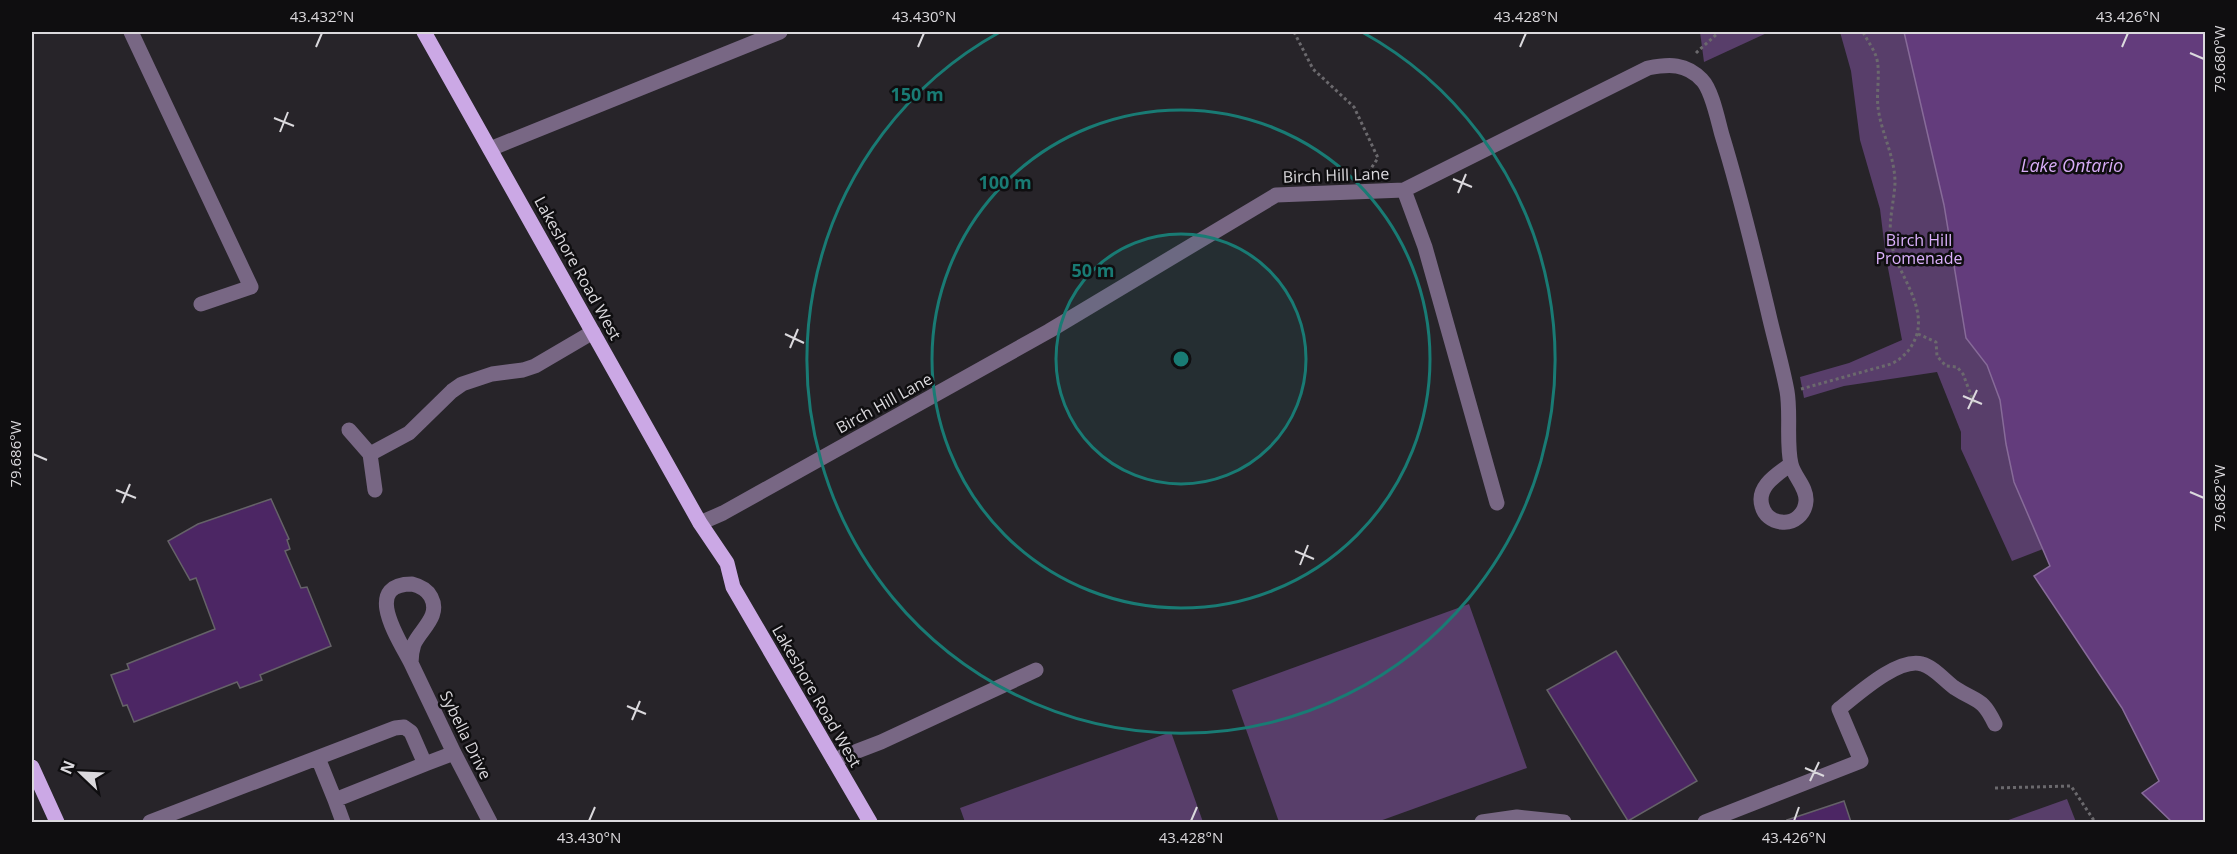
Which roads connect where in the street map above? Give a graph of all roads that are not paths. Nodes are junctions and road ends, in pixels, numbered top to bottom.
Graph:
1 (131, 32) edge
2 (424, 32) edge
3 (780, 32) edge
4 (490, 149) junction
5 (1404, 190) junction
6 (201, 304) dead end
7 (593, 332) junction
8 (348, 430) dead end
9 (370, 454) junction
10 (1791, 464) dead end
11 (375, 490) dead end
12 (1497, 503) dead end
13 (700, 523) junction
14 (411, 663) junction
15 (1036, 670) dead end
16 (1995, 724) dead end
17 (454, 753) junction
18 (318, 758) junction
19 (834, 760) junction
20 (425, 764) junction
21 (32, 767) edge
22 (335, 800) junction
23 (57, 822) edge
24 (150, 822) edge
25 (342, 822) edge
26 (490, 822) edge
27 (870, 822) edge
28 (1482, 822) edge
29 (1564, 822) edge
30 (1705, 822) edge

1 - 6 street
2 - 4 main road, Lakeshore Road West
3 - 4 street
4 - 7 main road, Lakeshore Road West
5 - 10 street, Birch Hill Lane
5 - 12 street
5 - 13 street, Birch Hill Lane
7 - 9 street
7 - 13 main road, Lakeshore Road West
8 - 9 street
9 - 11 street
13 - 19 main road, Lakeshore Road West
14 - 14 street, Sybella Drive
14 - 17 street, Sybella Drive
15 - 19 street
16 - 30 street
17 - 20 street
17 - 26 street, Sybella Drive
18 - 20 street
18 - 22 street
18 - 24 street
19 - 27 main road, Lakeshore Road West
20 - 22 street
21 - 23 main road
22 - 25 street
28 - 29 street

